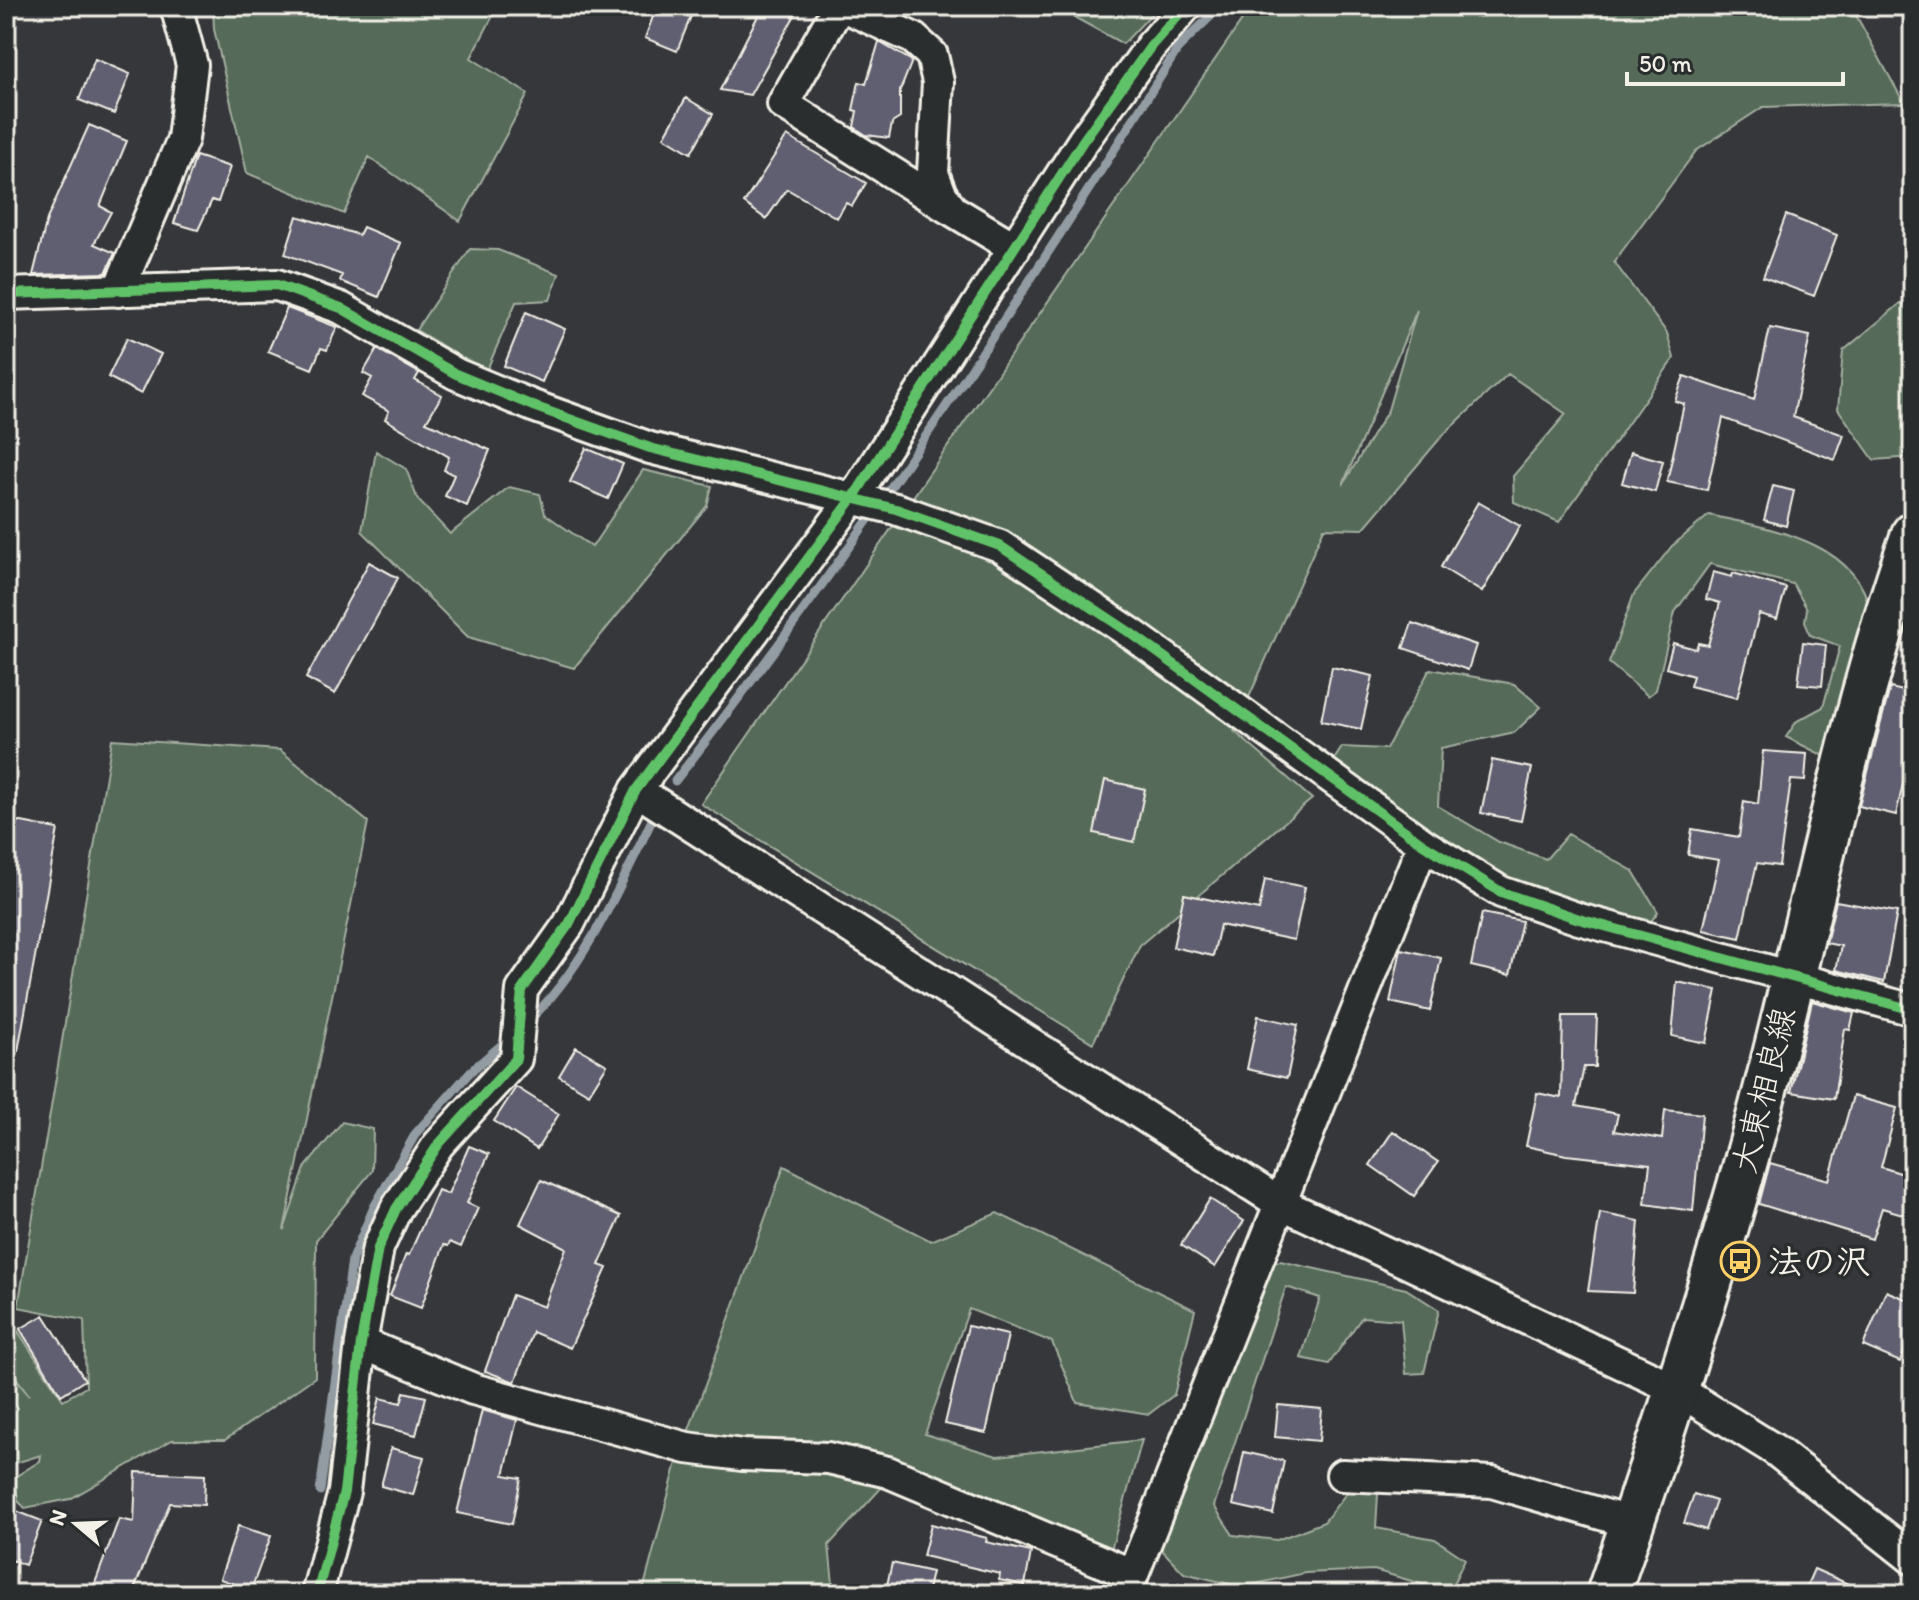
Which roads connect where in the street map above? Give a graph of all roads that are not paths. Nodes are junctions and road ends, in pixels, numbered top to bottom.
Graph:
1 (176, 6) edge
2 (841, 6) edge
3 (1186, 6) edge
4 (952, 210) junction
5 (1015, 248) junction
6 (118, 291) junction
7 (6, 294) edge
8 (873, 504) junction
9 (1913, 534) edge
10 (636, 790) junction
11 (1423, 844) junction
12 (1791, 979) junction
13 (1913, 1010) edge
14 (1278, 1202) junction
15 (361, 1343) junction
16 (1678, 1390) junction
17 (1342, 1475) dead end
18 (1632, 1523) junction
19 (1913, 1559) edge
20 (1128, 1584) edge
21 (317, 1594) edge
22 (1608, 1594) edge

1 - 6 street
2 - 4 street
2 - 4 street
3 - 5 street
4 - 5 street
5 - 8 street
6 - 7 street
6 - 8 street
8 - 10 street
8 - 11 street
9 - 12 main road, 大東相良線
10 - 14 street
10 - 15 street
11 - 12 street
11 - 14 street
12 - 13 street
12 - 16 main road, 大東相良線
14 - 16 street
14 - 20 street
15 - 20 street
15 - 21 street
16 - 18 main road, 大東相良線
16 - 19 street
17 - 18 street
18 - 22 main road, 大東相良線

